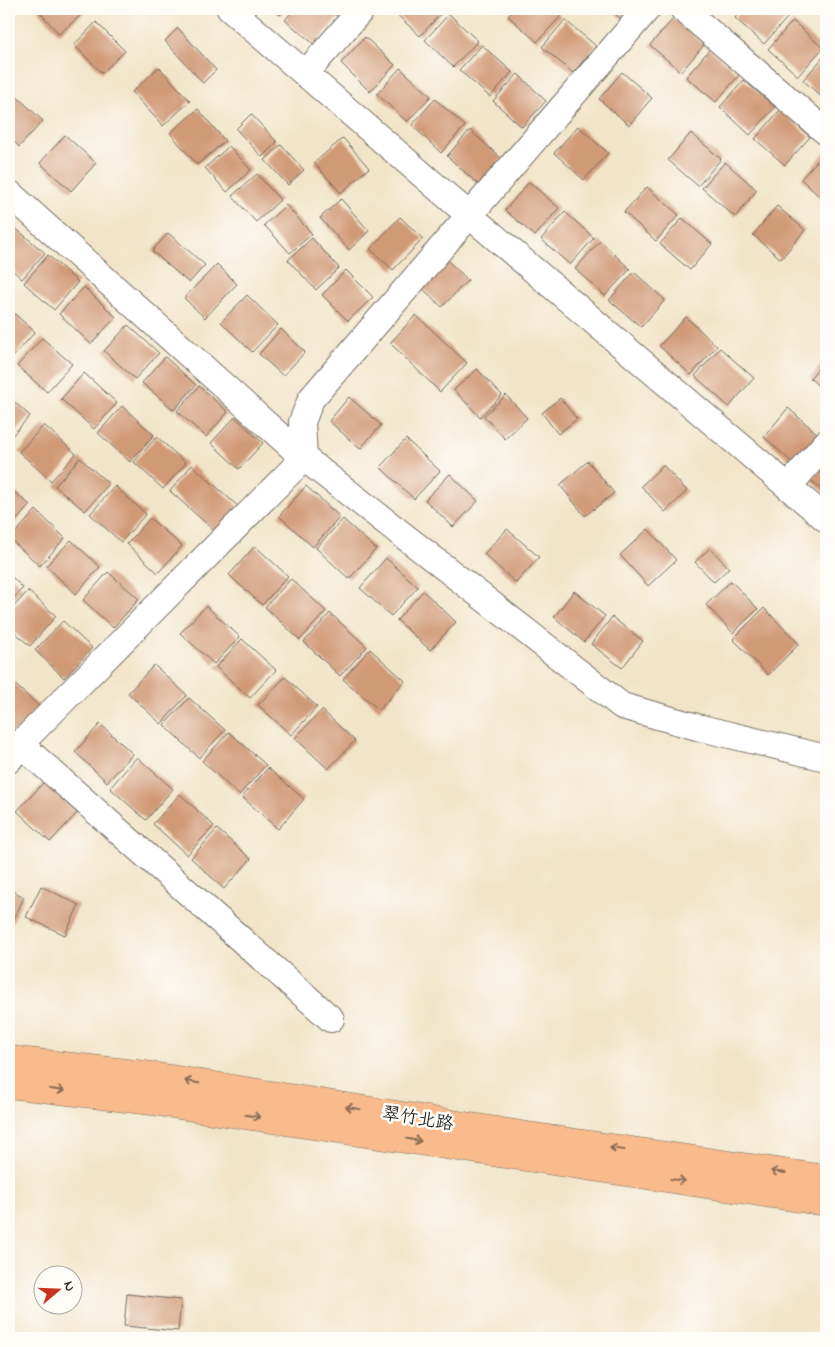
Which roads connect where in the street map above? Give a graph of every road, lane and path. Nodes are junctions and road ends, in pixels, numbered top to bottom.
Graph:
1 (230, 9) edge
2 (362, 9) edge
3 (647, 9) edge
4 (683, 9) edge
5 (305, 74) junction
6 (826, 132) edge
7 (9, 193) edge
8 (469, 216) junction
9 (826, 444) edge
10 (304, 458) junction
11 (788, 487) junction
12 (826, 519) edge
13 (14, 752) edge
14 (826, 758) edge
15 (331, 1019) dead end
16 (9, 1060) edge
17 (9, 1084) edge
18 (826, 1179) edge
19 (826, 1202) edge

1 - 5 street
2 - 5 street
3 - 8 street
4 - 6 street
5 - 8 street
7 - 10 street
8 - 10 street
8 - 11 street
9 - 11 street
10 - 13 street
10 - 14 street
11 - 12 street
13 - 15 street
18 -> 16 main road, 翠竹北路
17 -> 19 main road, 翠竹北路

